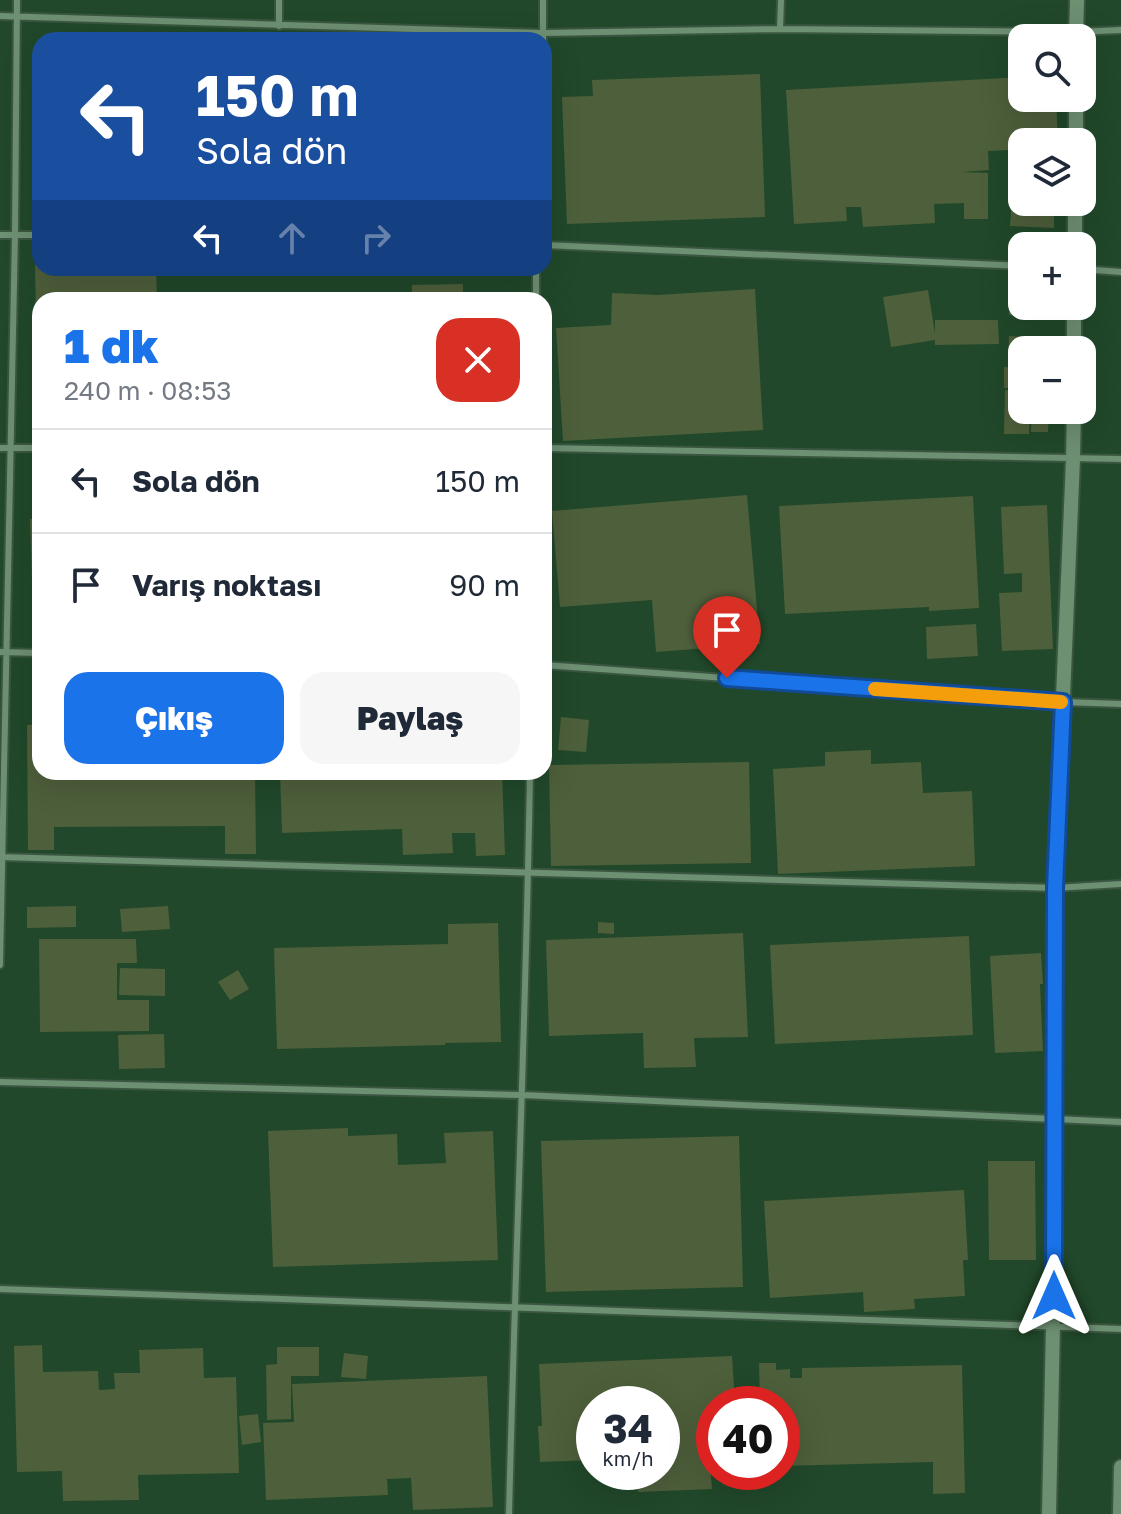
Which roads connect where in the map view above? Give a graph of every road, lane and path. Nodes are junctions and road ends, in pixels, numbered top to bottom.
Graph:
1 (17, 0) edge
2 (279, 0) edge
3 (543, 0) edge
4 (781, 0) edge
5 (1077, 0) edge
6 (0, 16) edge
7 (17, 17) junction
8 (1076, 24) edge
9 (279, 26) junction
10 (780, 29) junction
11 (1121, 30) edge
12 (423, 32) edge
13 (543, 32) edge
14 (1096, 33) edge
15 (1008, 34) edge
16 (552, 37) edge
17 (0, 235) edge
18 (15, 235) junction
19 (32, 235) edge
20 (552, 245) edge
21 (1008, 265) edge
22 (1096, 270) edge
23 (1121, 272) edge
24 (1074, 424) edge
25 (0, 448) edge
26 (9, 448) junction
27 (32, 448) edge
28 (552, 448) edge
29 (1073, 459) junction
30 (1121, 459) edge
31 (3, 652) edge
32 (32, 653) edge
33 (552, 666) edge
34 (1063, 702) junction
35 (1121, 704) edge
36 (530, 780) edge
37 (1, 857) edge
38 (528, 873) junction
39 (1121, 884) edge
40 (1055, 888) junction
41 (0, 965) edge
42 (0, 1082) edge
43 (523, 1095) junction
44 (1055, 1119) junction
45 (1121, 1122) edge
46 (0, 1289) edge
47 (514, 1307) junction
48 (1053, 1325) junction
49 (1121, 1329) edge
50 (1121, 1467) edge
51 (509, 1514) edge
52 (1049, 1514) edge
53 (1120, 1514) edge

1 - 7 lane
2 - 9 lane
3 - 13 lane
4 - 10 lane
5 - 8 street
6 - 7 lane
7 - 9 lane
7 - 18 lane
9 - 12 lane
10 - 15 lane
10 - 16 lane
11 - 14 lane
17 - 18 lane
18 - 19 lane
18 - 26 lane
20 - 21 lane
22 - 23 lane
24 - 29 street
25 - 26 lane
26 - 27 lane
26 - 31 lane
28 - 29 lane
29 - 30 lane
29 - 34 street
31 - 32 lane
31 - 37 lane
33 - 34 lane
34 - 35 lane
34 - 40 street
36 - 38 lane
37 - 38 lane
37 - 41 lane
38 - 40 lane
38 - 43 lane
39 - 40 lane
40 - 44 street
42 - 43 lane
43 - 44 lane
43 - 47 lane
44 - 45 lane
44 - 48 street
46 - 47 lane
47 - 48 lane
47 - 51 lane
48 - 49 lane
48 - 52 street
50 - 53 street

